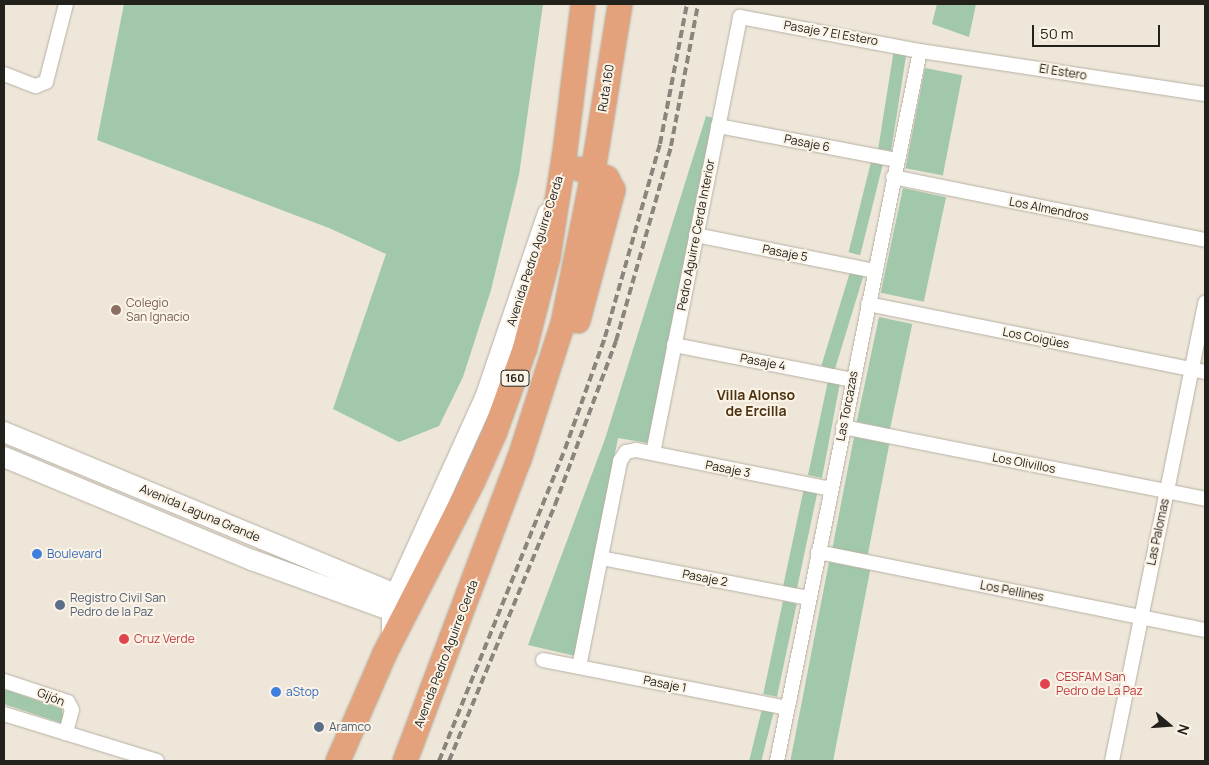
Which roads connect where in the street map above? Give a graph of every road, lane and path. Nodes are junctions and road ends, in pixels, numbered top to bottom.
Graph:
1 (66, 4) edge
2 (584, 4) edge
3 (620, 4) edge
4 (740, 17) joint
5 (920, 51) junction
6 (4, 74) edge
7 (1205, 94) edge
8 (718, 126) junction
9 (896, 160) junction
10 (563, 166) junction
11 (593, 172) junction
12 (893, 177) junction
13 (696, 235) junction
14 (1205, 240) edge
15 (874, 270) junction
16 (1205, 302) edge
17 (868, 304) junction
18 (674, 345) junction
19 (1198, 371) edge
20 (852, 380) junction
21 (843, 427) junction
22 (4, 432) edge
23 (653, 453) junction
24 (4, 457) edge
25 (831, 489) junction
26 (1166, 492) junction
27 (1205, 500) edge
28 (818, 552) junction
29 (601, 558) junction
30 (809, 598) junction
31 (394, 602) junction
32 (1140, 617) junction
33 (1205, 630) edge
34 (392, 641) junction
35 (543, 660) dead end
36 (579, 667) junction
37 (4, 681) edge
38 (787, 708) junction
39 (4, 714) edge
40 (66, 733) junction
41 (158, 761) edge
42 (338, 761) edge
43 (353, 761) edge
44 (405, 761) edge
45 (777, 761) edge
46 (1112, 761) edge

1 - 6 street
2 - 10 highway, 160
3 - 11 highway, Ruta 160 / 160
4 - 5 street, Pasaje 7 El Estero
4 - 8 street, Pedro Aguirre Cerda Interior
5 - 7 street, El Estero
5 - 9 street, Las Torcazas
8 - 9 street, Pasaje 6
8 - 13 street, Pedro Aguirre Cerda Interior
9 - 12 street, Las Torcazas
10 - 11 highway
10 - 31 main road, Avenida Pedro Aguirre Cerda
10 - 34 highway, Avenida Pedro Aguirre Cerda / 160
11 - 44 highway, Avenida Pedro Aguirre Cerda / 160
12 - 14 street, Los Almendros
12 - 15 street, Las Torcazas
13 - 15 street, Pasaje 5
13 - 18 street, Pedro Aguirre Cerda Interior
15 - 17 street, Las Torcazas
16 - 19 street, Las Palomas
17 - 19 street, Los Coigües
17 - 20 street, Las Torcazas
18 - 20 street, Pasaje 4
18 - 23 street, Pedro Aguirre Cerda Interior
19 - 26 street, Las Palomas
20 - 21 street, Las Torcazas
21 - 25 street, Las Torcazas
21 - 26 street, Los Olivillos
22 - 31 main road, Avenida Laguna Grande
23 - 25 street, Pasaje 3
23 - 29 street, Pasaje 3
24 - 31 main road, Avenida Laguna Grande
25 - 28 street, Las Torcazas
26 - 27 street, Los Olivillos
26 - 32 street, Las Palomas
28 - 30 street, Las Torcazas
28 - 32 street, Los Pellines
29 - 30 street, Pasaje 2
29 - 36 street
30 - 38 street, Las Torcazas
31 - 34 main road, Avenida Pedro Aguirre Cerda
32 - 33 street, Los Pellines
32 - 46 street, Las Palomas
34 - 42 highway, Avenida Pedro Aguirre Cerda / 160
34 - 43 highway
35 - 36 street, Pasaje 1
36 - 38 street, Pasaje 1
37 - 40 street, Gijón
38 - 45 street, Las Torcazas
39 - 40 street
40 - 41 street

